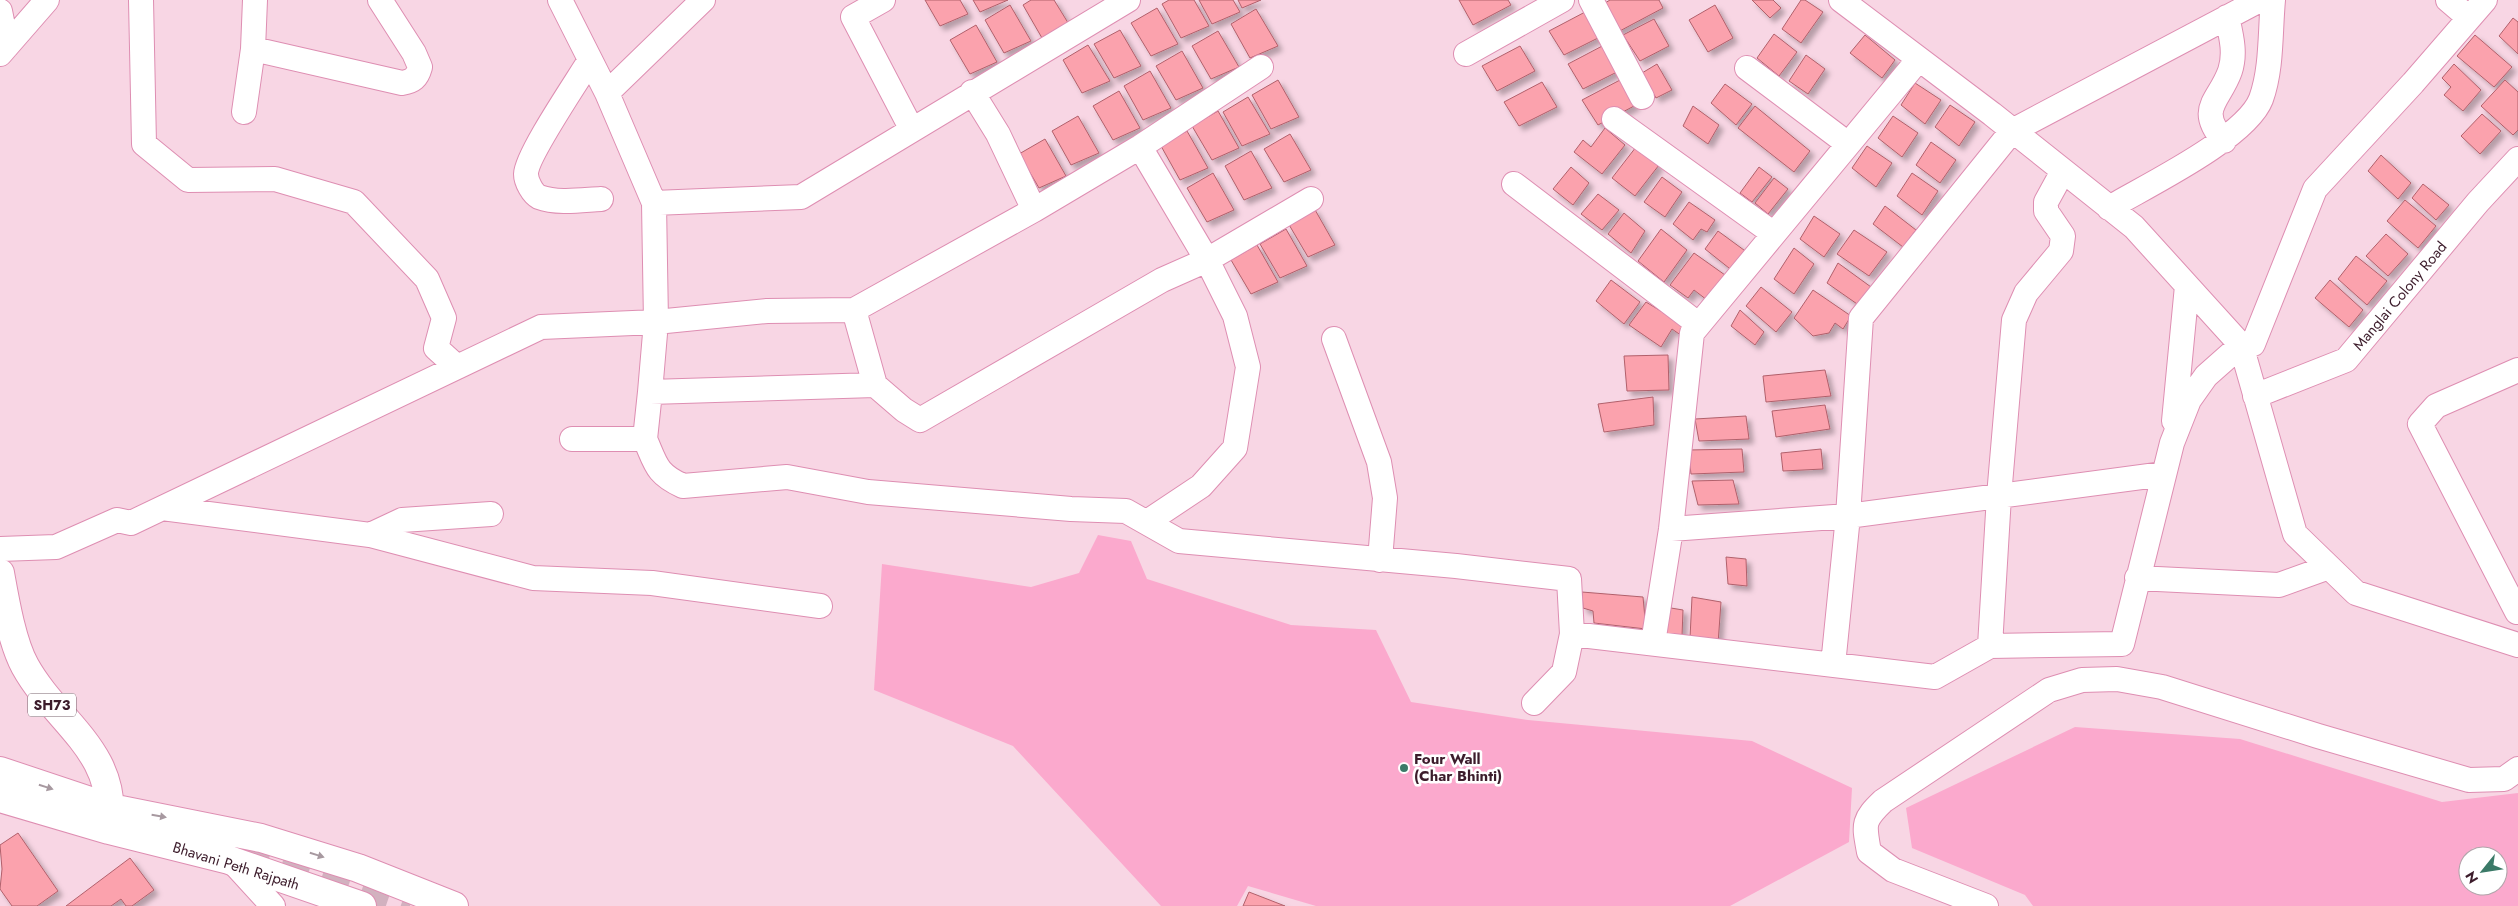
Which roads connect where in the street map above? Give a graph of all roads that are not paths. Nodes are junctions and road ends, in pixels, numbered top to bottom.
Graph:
1 (47, 0) edge
2 (141, 0) edge
3 (255, 0) edge
4 (380, 0) edge
5 (560, 0) edge
6 (703, 0) edge
7 (883, 0) edge
8 (1128, 0) edge
9 (1562, 0) edge
10 (1591, 0) edge
11 (1840, 0) edge
12 (2260, 0) edge
13 (2273, 0) edge
14 (2448, 0) edge
15 (2485, 0) edge
16 (0, 11) edge
17 (2227, 17) junction
18 (2469, 18) junction
19 (253, 49) junction
20 (3, 50) edge
21 (1466, 54) dead end
22 (1919, 59) junction
23 (590, 60) junction
24 (1261, 67) dead end
25 (1747, 68) dead end
26 (972, 92) junction
27 (607, 93) junction
28 (1642, 97) dead end
29 (244, 112) dead end
30 (1614, 118) dead end
31 (912, 130) junction
32 (2012, 131) junction
33 (2224, 140) junction
34 (1848, 144) junction
35 (1140, 147) junction
36 (2518, 159) edge
37 (2063, 171) junction
38 (1514, 184) dead end
39 (601, 199) dead end
40 (1310, 199) dead end
41 (654, 203) junction
42 (2109, 208) junction
43 (1034, 210) junction
44 (1774, 234) junction
45 (1207, 260) junction
46 (2187, 286) junction
47 (854, 310) junction
48 (656, 322) junction
49 (1698, 324) junction
50 (1334, 339) dead end
51 (2241, 345) junction
52 (457, 367) junction
53 (2518, 370) edge
54 (875, 386) junction
55 (650, 392) junction
56 (2255, 396) junction
57 (645, 438) junction
58 (572, 440) dead end
59 (2172, 442) junction
60 (2164, 474) junction
61 (1999, 496) junction
62 (162, 508) junction
63 (491, 514) dead end
64 (1848, 516) junction
65 (1147, 522) junction
66 (1672, 529) junction
67 (370, 534) junction
68 (0, 549) edge
69 (1380, 560) junction
70 (2329, 567) junction
71 (0, 573) edge
72 (2137, 578) junction
73 (820, 606) dead end
74 (2518, 612) edge
75 (1572, 634) junction
76 (2491, 636) junction
77 (1653, 643) junction
78 (2122, 644) junction
79 (2518, 645) edge
80 (1990, 646) junction
81 (1833, 665) junction
82 (2117, 679) junction
83 (1534, 703) dead end
84 (2518, 768) edge
85 (0, 771) edge
86 (0, 798) edge
87 (110, 819) junction
88 (223, 829) junction
89 (229, 860) junction
90 (273, 906) edge
91 (362, 906) edge
92 (454, 906) edge
93 (1986, 906) edge

1 - 20 street
2 - 52 street
3 - 19 street
4 - 19 street
5 - 23 street
6 - 27 street
7 - 31 street
8 - 26 street
9 - 21 street
10 - 28 street
11 - 22 street
12 - 17 street
13 - 33 street
14 - 18 street
15 - 18 street
16 - 20 street
17 - 32 street
17 - 33 street
18 - 51 street
19 - 29 street
22 - 32 street
22 - 34 street
23 - 27 street
23 - 39 street
24 - 35 street
25 - 34 street
26 - 31 street
26 - 43 street
27 - 41 street
30 - 44 street
31 - 41 street
32 - 37 street
32 - 64 street
33 - 42 street
34 - 44 street
35 - 43 street
35 - 45 street
36 - 56 street, Manglai Colony Road
37 - 42 street
37 - 61 street
38 - 49 street
40 - 45 street
41 - 48 street
42 - 46 street
43 - 47 street
44 - 49 street
45 - 54 street
45 - 65 street
46 - 51 street
46 - 59 street
47 - 48 street
47 - 54 street
48 - 52 street
48 - 55 street
49 - 66 street
50 - 69 street
51 - 56 street
51 - 59 street
52 - 62 street
53 - 74 street
54 - 55 street
55 - 57 street
56 - 70 street
57 - 58 street
57 - 65 street
59 - 60 street
60 - 61 street
60 - 72 street
61 - 64 street
61 - 80 street
62 - 67 street
62 - 68 street
63 - 67 street
64 - 66 street
64 - 81 street
65 - 69 street
66 - 77 street
67 - 73 street
69 - 75 street
70 - 72 street
70 - 76 street
71 - 87 main road, SH73
72 - 78 street
74 - 76 street
75 - 77 street
75 - 83 street
76 - 79 street
77 - 81 street
78 - 80 street
78 - 82 street
80 - 81 street
82 - 84 street
82 - 93 street
85 -> 87 main road
86 - 87 main road
87 -> 88 main road
87 - 89 main road, Bhavani Peth Rajpath
88 - 89 street
88 -> 92 main road
89 - 90 street
89 - 91 main road, Bhavani Peth Rajpath

